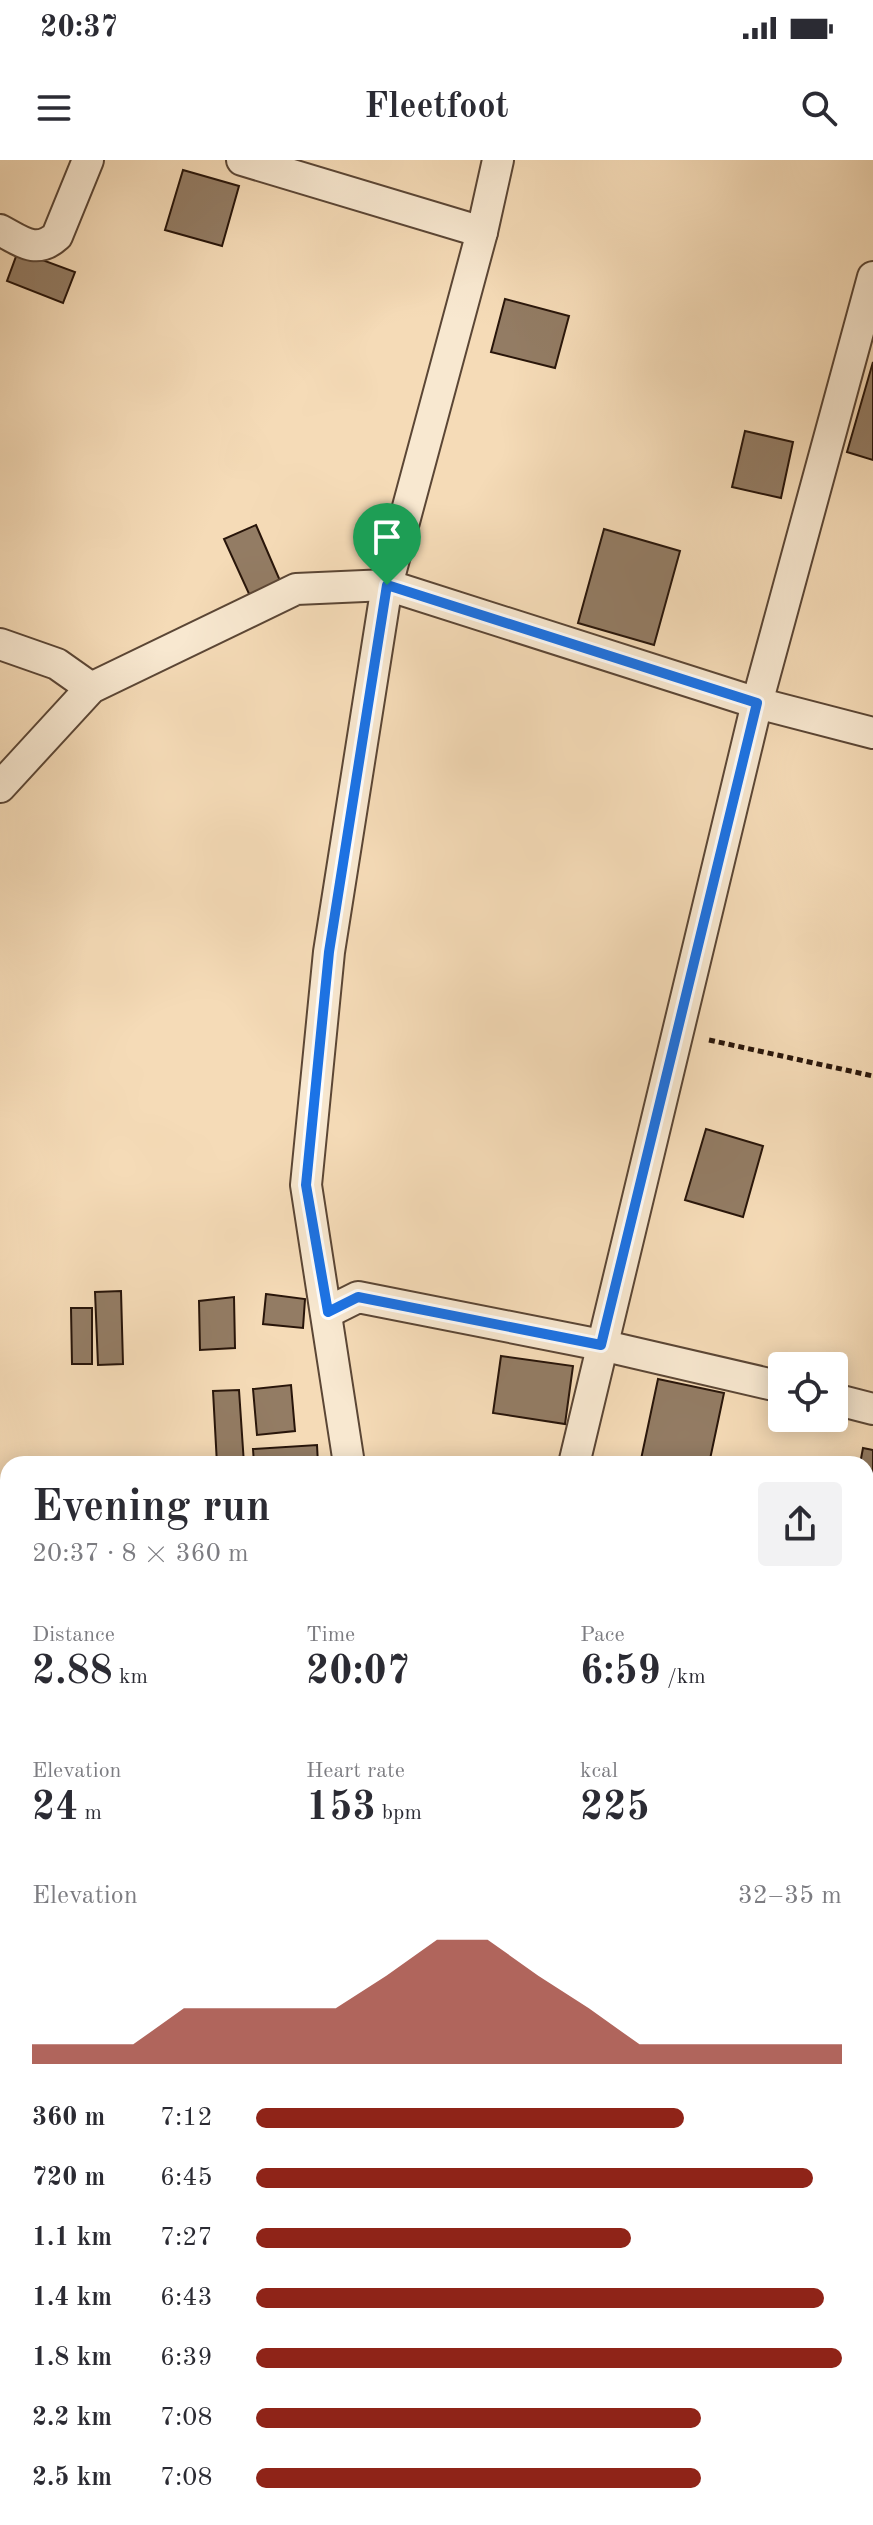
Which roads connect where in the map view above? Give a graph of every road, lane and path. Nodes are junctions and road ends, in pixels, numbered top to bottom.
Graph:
1 (88, 160) edge
2 (242, 160) edge
3 (498, 160) edge
4 (0, 230) edge
5 (482, 232) junction
6 (873, 277) edge
7 (864, 341) edge
8 (387, 585) junction
9 (0, 644) edge
10 (91, 688) junction
11 (757, 703) junction
12 (873, 733) edge
13 (0, 787) edge
14 (677, 1032) junction
15 (873, 1076) edge
16 (328, 1312) junction
17 (601, 1345) junction
18 (768, 1384) edge
19 (848, 1403) edge
20 (873, 1409) edge
21 (348, 1456) edge
22 (576, 1456) edge

1 - 4 street
2 - 5 street
3 - 5 street
5 - 8 street
6 - 7 street
7 - 11 street
8 - 10 street
8 - 11 street
8 - 16 street
9 - 10 street
10 - 13 street
11 - 12 street
11 - 14 street
14 - 15 path
14 - 17 street
16 - 17 street
16 - 21 street
17 - 18 street
17 - 22 street
19 - 20 street

